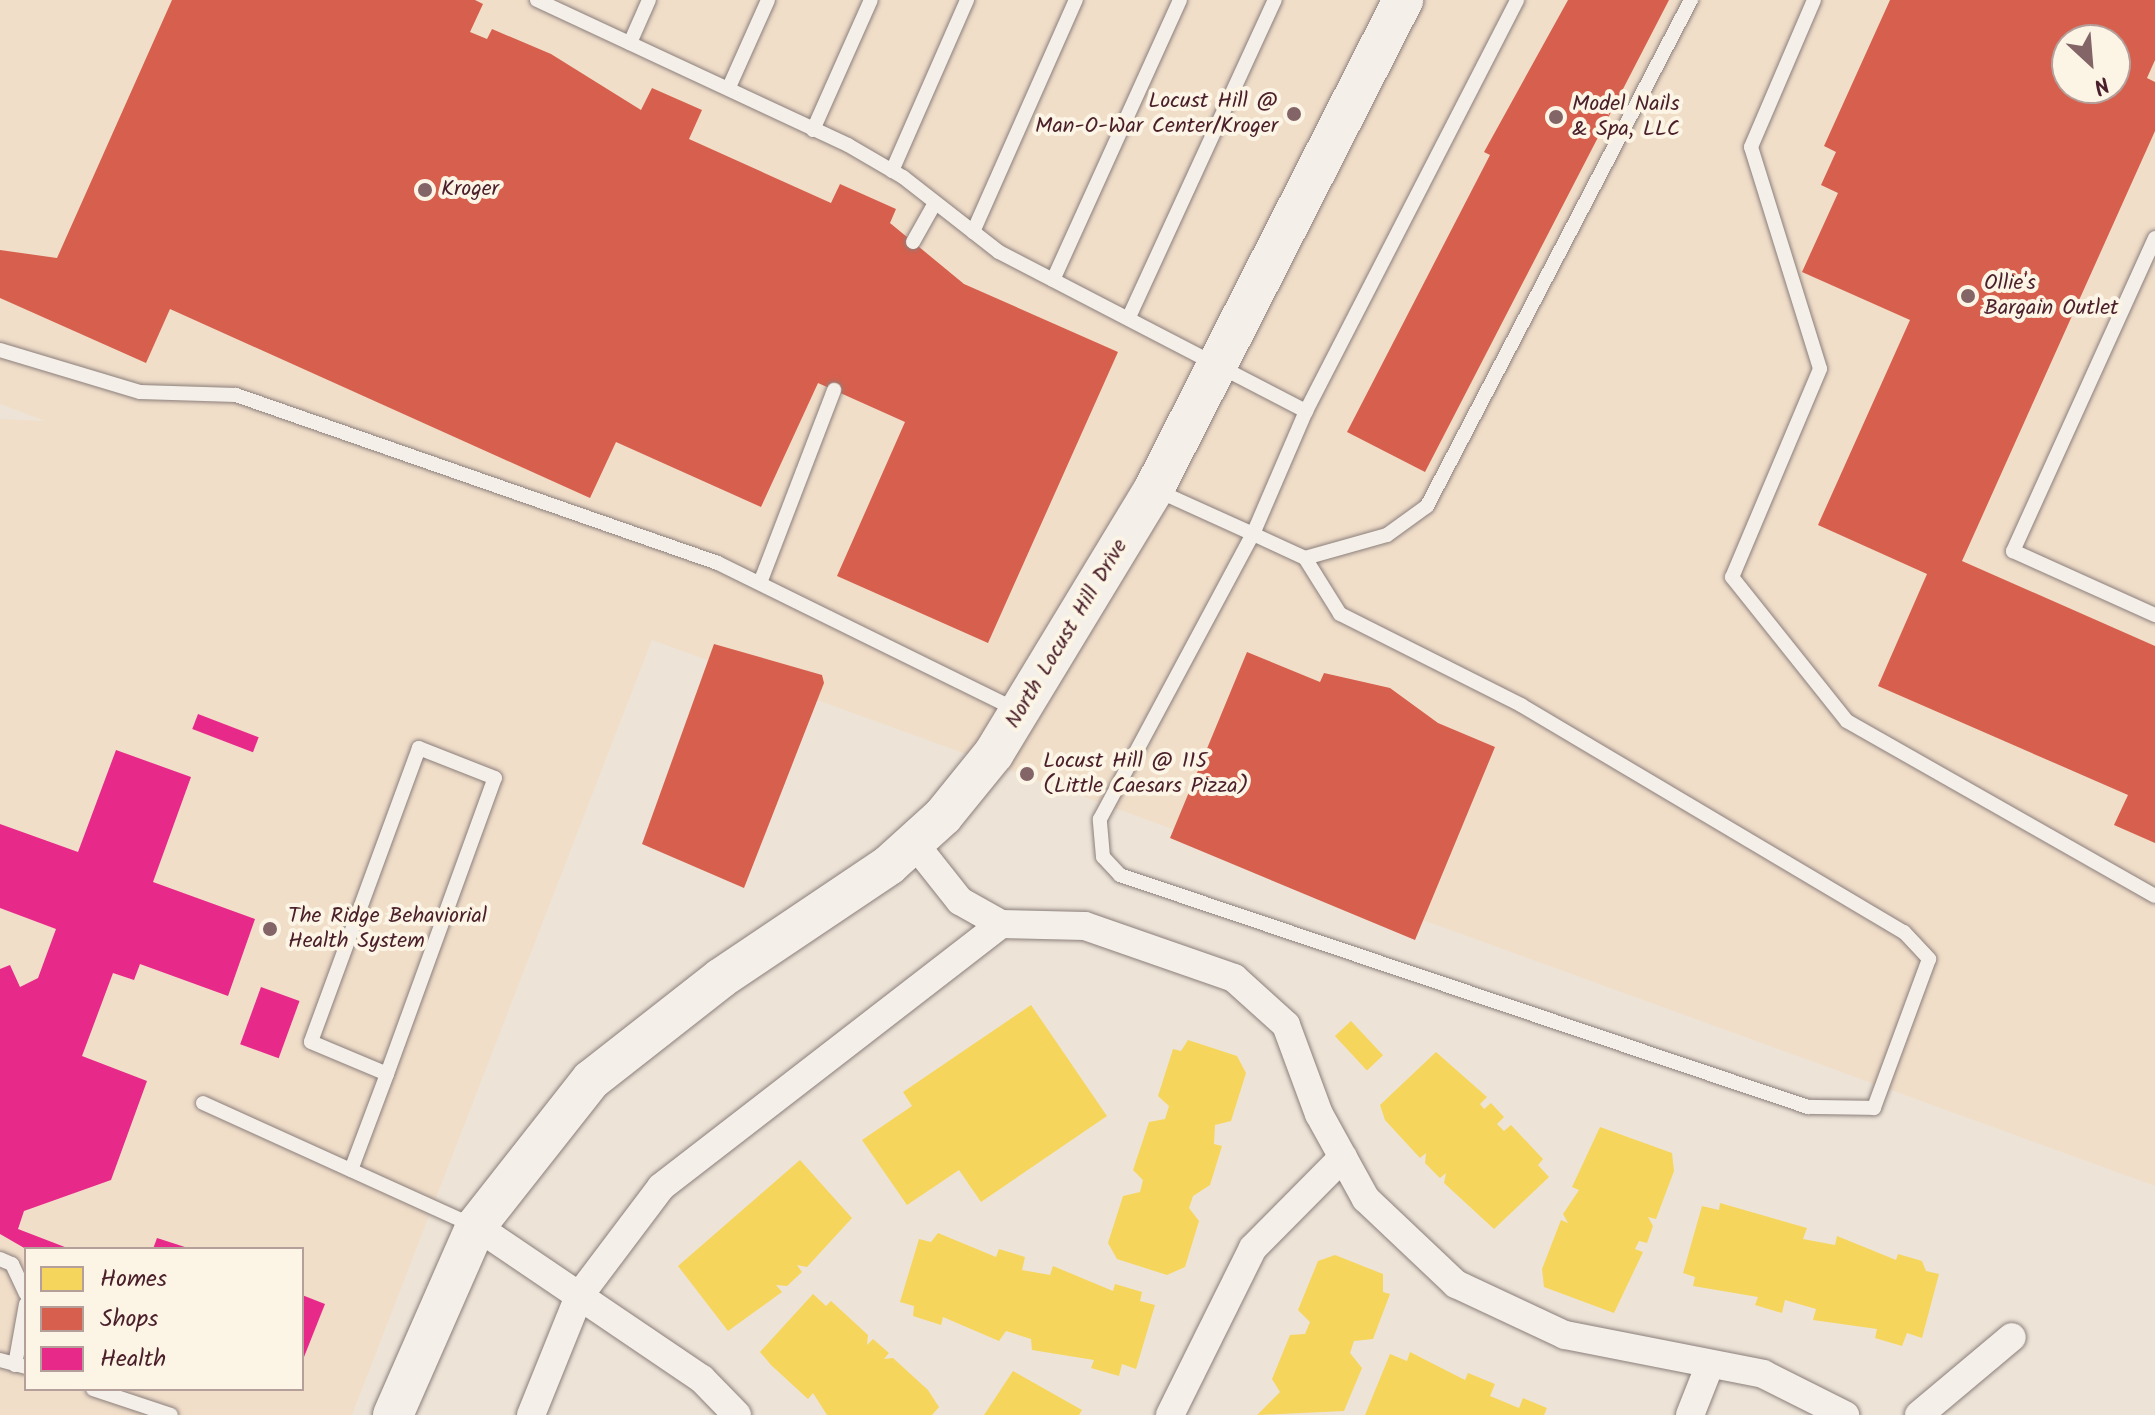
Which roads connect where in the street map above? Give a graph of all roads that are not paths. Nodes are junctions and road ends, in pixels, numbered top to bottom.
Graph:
1 (537, 0) edge
2 (649, 0) edge
3 (768, 0) edge
4 (871, 0) edge
5 (967, 0) edge
6 (1076, 0) edge
7 (1180, 0) edge
8 (1275, 0) edge
9 (1403, 0) edge
10 (1517, 0) edge
11 (1691, 0) edge
12 (1814, 0) edge
13 (556, 4) edge
14 (630, 43) junction
15 (730, 85) junction
16 (813, 130) junction
17 (892, 171) junction
18 (935, 203) junction
19 (973, 232) junction
20 (2155, 238) edge
21 (913, 242) dead end
22 (1053, 280) junction
23 (1129, 317) junction
24 (0, 350) edge
25 (1215, 360) junction
26 (834, 390) dead end
27 (1306, 411) junction
28 (1154, 489) junction
29 (1253, 534) junction
30 (1305, 558) junction
31 (760, 583) junction
32 (2155, 615) edge
33 (1023, 713) junction
34 (914, 843) junction
35 (2155, 896) edge
36 (1001, 924) junction
37 (387, 1074) junction
38 (203, 1103) dead end
39 (1343, 1157) junction
40 (351, 1170) junction
41 (476, 1226) junction
42 (0, 1259) edge
43 (24, 1290) edge
44 (579, 1296) junction
45 (24, 1329) edge
46 (2012, 1337) dead end
47 (0, 1360) edge
48 (21, 1366) edge
49 (1709, 1367) junction
50 (99, 1391) edge
51 (171, 1415) edge
52 (393, 1415) edge
53 (531, 1415) edge
54 (737, 1415) edge
55 (1170, 1415) edge
56 (1690, 1415) edge
57 (1845, 1415) edge
58 (1919, 1415) edge

1 - 13 lane
2 - 14 lane
3 - 15 lane
4 - 16 lane
5 - 17 lane
6 - 19 lane
7 - 22 lane
8 - 23 lane
9 - 25 street, North Locust Hill Drive
10 - 27 lane
11 - 30 lane
12 - 35 lane
13 - 14 lane
14 - 15 lane
15 - 16 lane
16 - 17 lane
17 - 18 lane
18 - 19 lane
18 - 21 lane
19 - 22 lane
20 - 32 lane
22 - 23 lane
23 - 25 lane
24 - 31 lane
25 - 27 lane
25 - 28 street, North Locust Hill Drive
26 - 31 lane
27 - 29 lane
28 - 29 lane
28 - 33 street, North Locust Hill Drive
29 - 30 lane
29 - 30 lane
31 - 33 lane
33 - 34 street, North Locust Hill Drive
34 - 36 street
34 - 41 street, North Locust Hill Drive
36 - 39 street
36 - 44 street
37 - 37 lane
37 - 40 lane
38 - 40 lane
39 - 49 street
39 - 55 street
40 - 41 lane
41 - 44 street
41 - 52 street, North Locust Hill Drive
42 - 43 lane
44 - 53 street
44 - 54 street
45 - 48 lane
46 - 58 street
47 - 48 lane
49 - 56 street
49 - 57 street
50 - 51 lane

